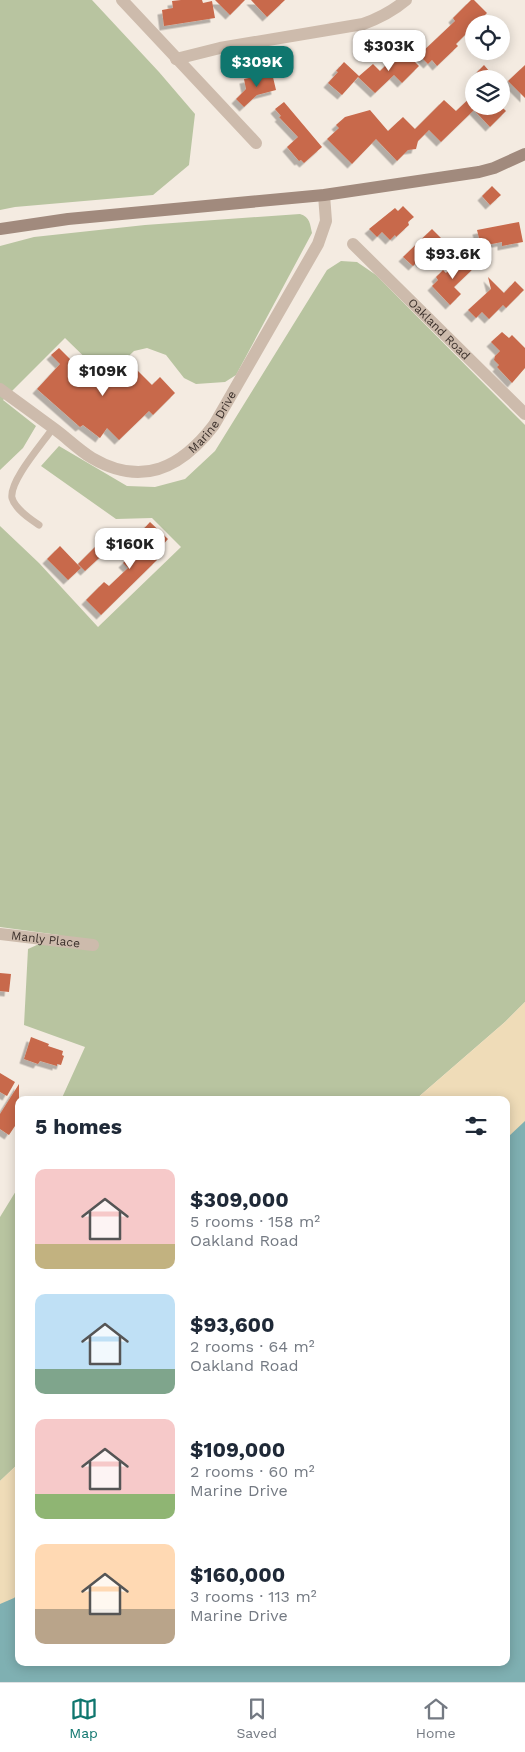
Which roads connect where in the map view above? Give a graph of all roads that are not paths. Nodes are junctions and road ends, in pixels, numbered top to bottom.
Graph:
1 (122, 0) edge
2 (406, 0) edge
3 (176, 58) junction
4 (256, 143) dead end
5 (525, 154) edge
6 (324, 195) junction
7 (0, 229) edge
8 (353, 244) dead end
9 (0, 389) edge
10 (525, 414) edge
11 (53, 428) junction
12 (39, 525) dead end
13 (0, 934) edge
14 (93, 945) dead end

1 - 3 street
2 - 3 street
3 - 4 street
5 - 6 street
6 - 7 street
6 - 11 street, Marine Drive
8 - 10 street, Oakland Road
9 - 11 street, Marine Drive
11 - 12 lane
13 - 14 street, Manly Place

